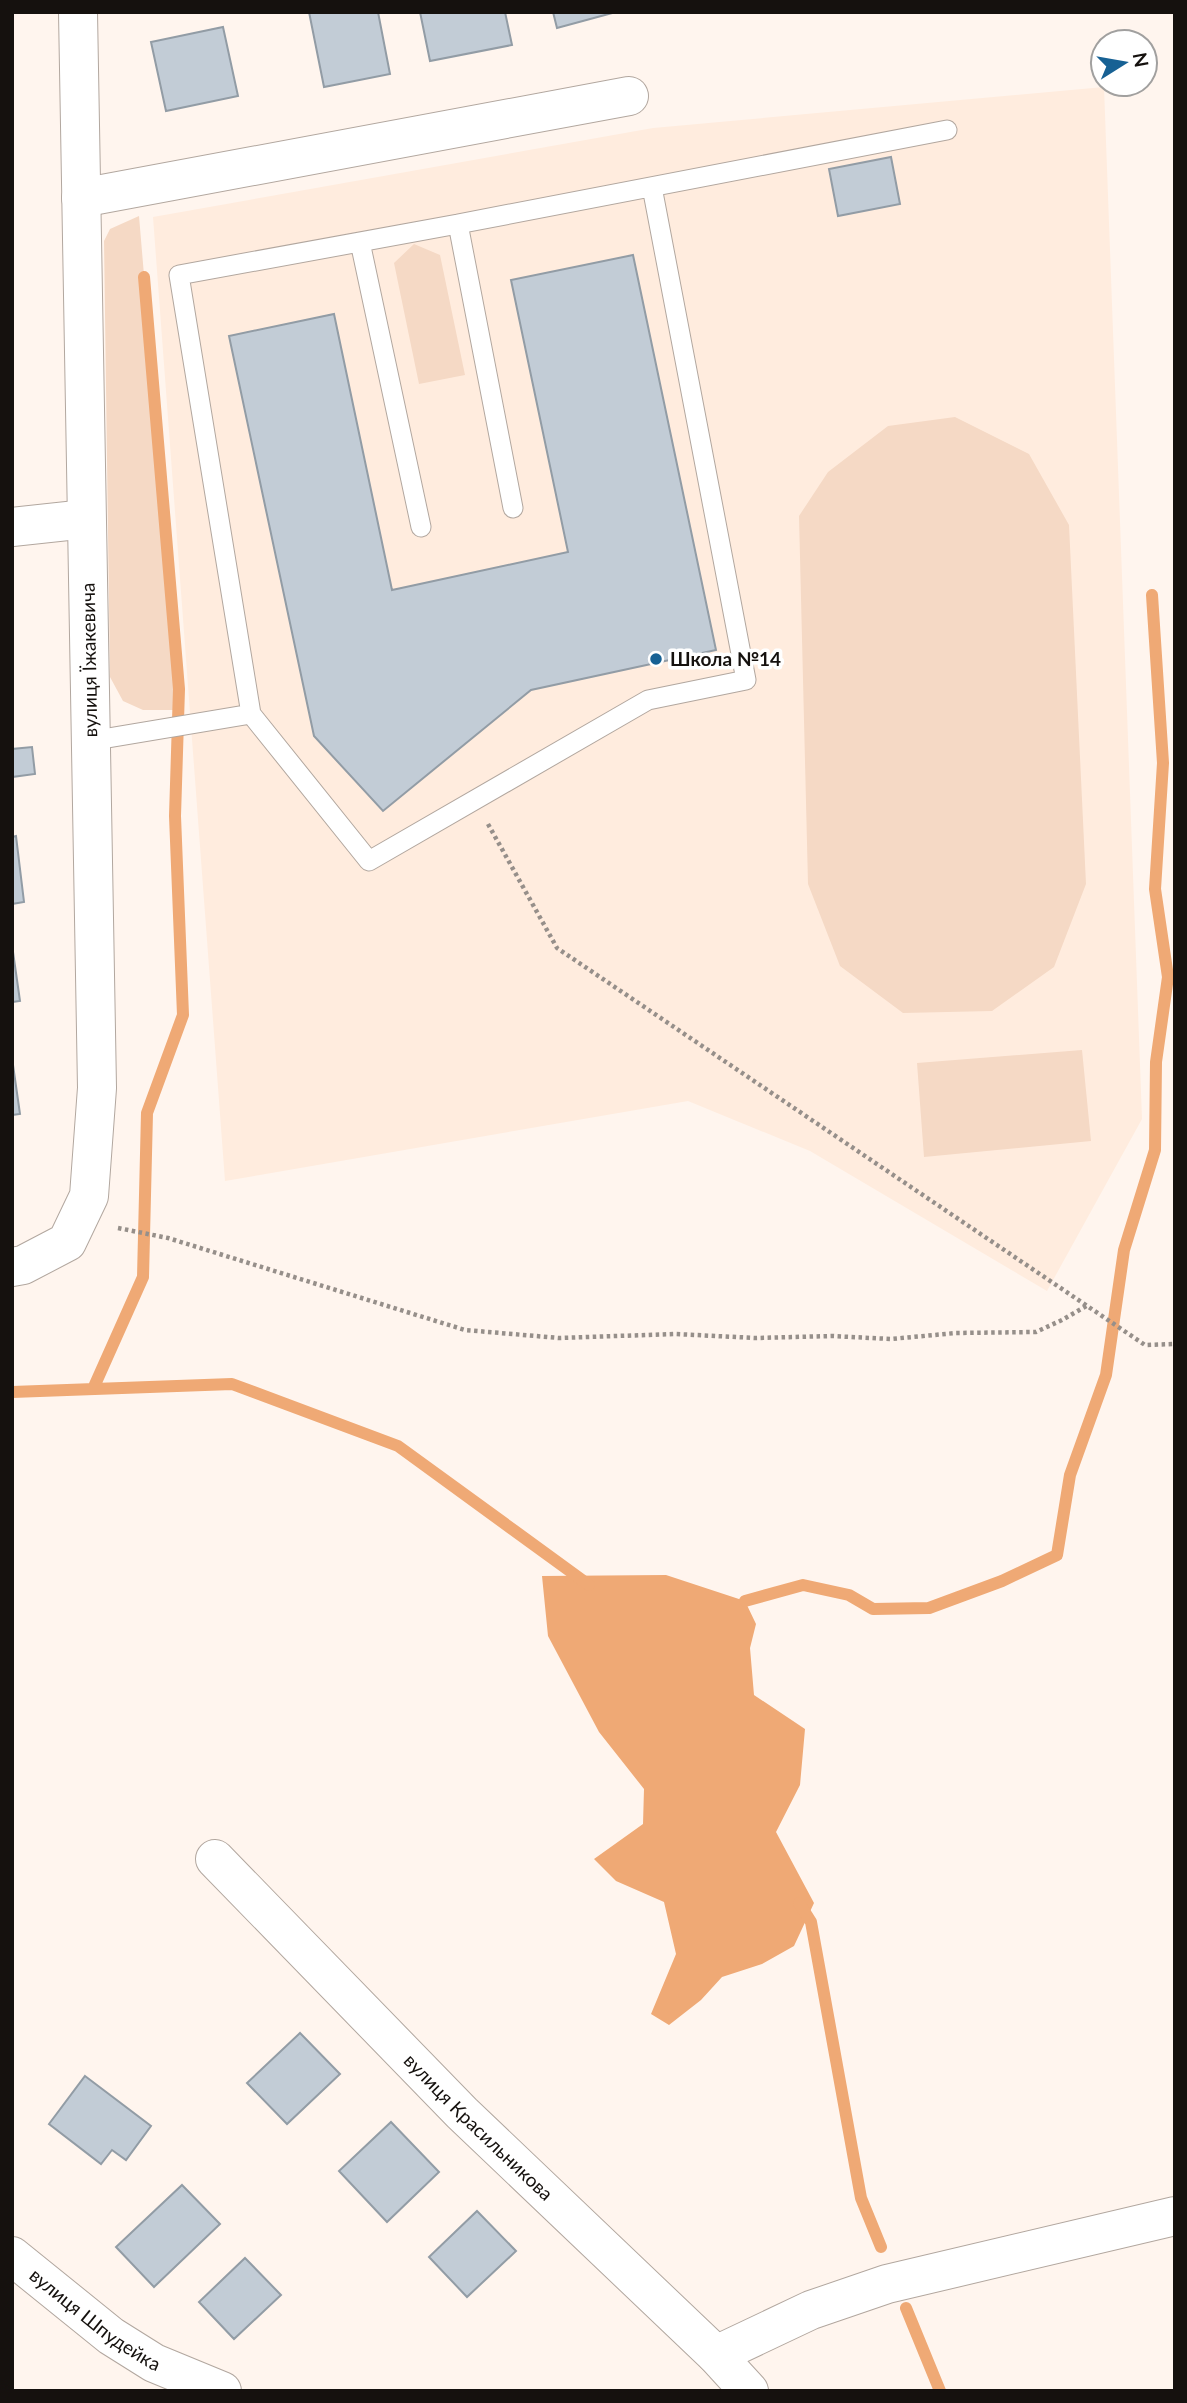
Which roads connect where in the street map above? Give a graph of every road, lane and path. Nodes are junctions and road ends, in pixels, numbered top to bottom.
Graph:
1 (78, 12) edge
2 (629, 96) dead end
3 (947, 130) dead end
4 (652, 187) junction
5 (81, 198) junction
6 (458, 224) junction
7 (360, 242) junction
8 (513, 508) dead end
9 (86, 519) junction
10 (12, 527) edge
11 (421, 527) dead end
12 (251, 714) junction
13 (90, 741) junction
14 (475, 800) junction
15 (67, 1242) junction
16 (12, 1267) edge
17 (1089, 1306) junction
18 (1175, 1344) edge
19 (215, 1858) dead end
20 (1175, 2216) edge
21 (12, 2256) edge
22 (716, 2356) junction
23 (222, 2391) edge
24 (749, 2391) edge

1 - 5 street, вулиця Їжакевича
2 - 5 street
3 - 4 lane
4 - 6 lane
4 - 14 lane
5 - 9 street, вулиця Їжакевича
6 - 7 lane
6 - 8 lane
7 - 11 lane
7 - 12 lane
9 - 10 street
9 - 13 street, вулиця Їжакевича
12 - 13 lane
12 - 14 lane
13 - 15 street, вулиця Їжакевича
14 - 17 path
15 - 16 street
15 - 17 path
17 - 18 path
19 - 22 street, вулиця Красильникова
20 - 22 street
21 - 23 street, вулиця Шпудейка
22 - 24 street, вулиця Красильникова

